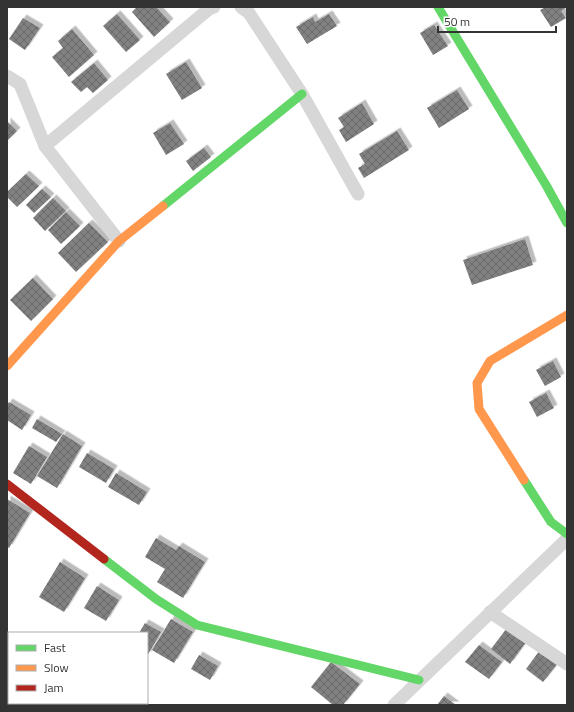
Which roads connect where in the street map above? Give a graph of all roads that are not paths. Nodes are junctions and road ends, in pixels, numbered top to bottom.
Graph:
1 (214, 7) edge
2 (241, 7) edge
3 (438, 7) edge
4 (7, 76) edge
5 (302, 94) junction
6 (46, 146) junction
7 (358, 194) dead end
8 (567, 224) edge
9 (119, 241) junction
10 (567, 315) edge
11 (7, 366) edge
12 (7, 484) edge
13 (567, 534) edge
14 (567, 539) edge
15 (490, 612) junction
16 (567, 664) edge
17 (419, 680) junction
18 (394, 705) edge

1 - 6 street
2 - 5 street
3 - 8 street
4 - 6 street
5 - 7 street
5 - 9 street
6 - 9 street
9 - 11 street
10 - 13 street
12 - 17 street
14 - 15 street
15 - 16 street
15 - 17 street
17 - 18 street

